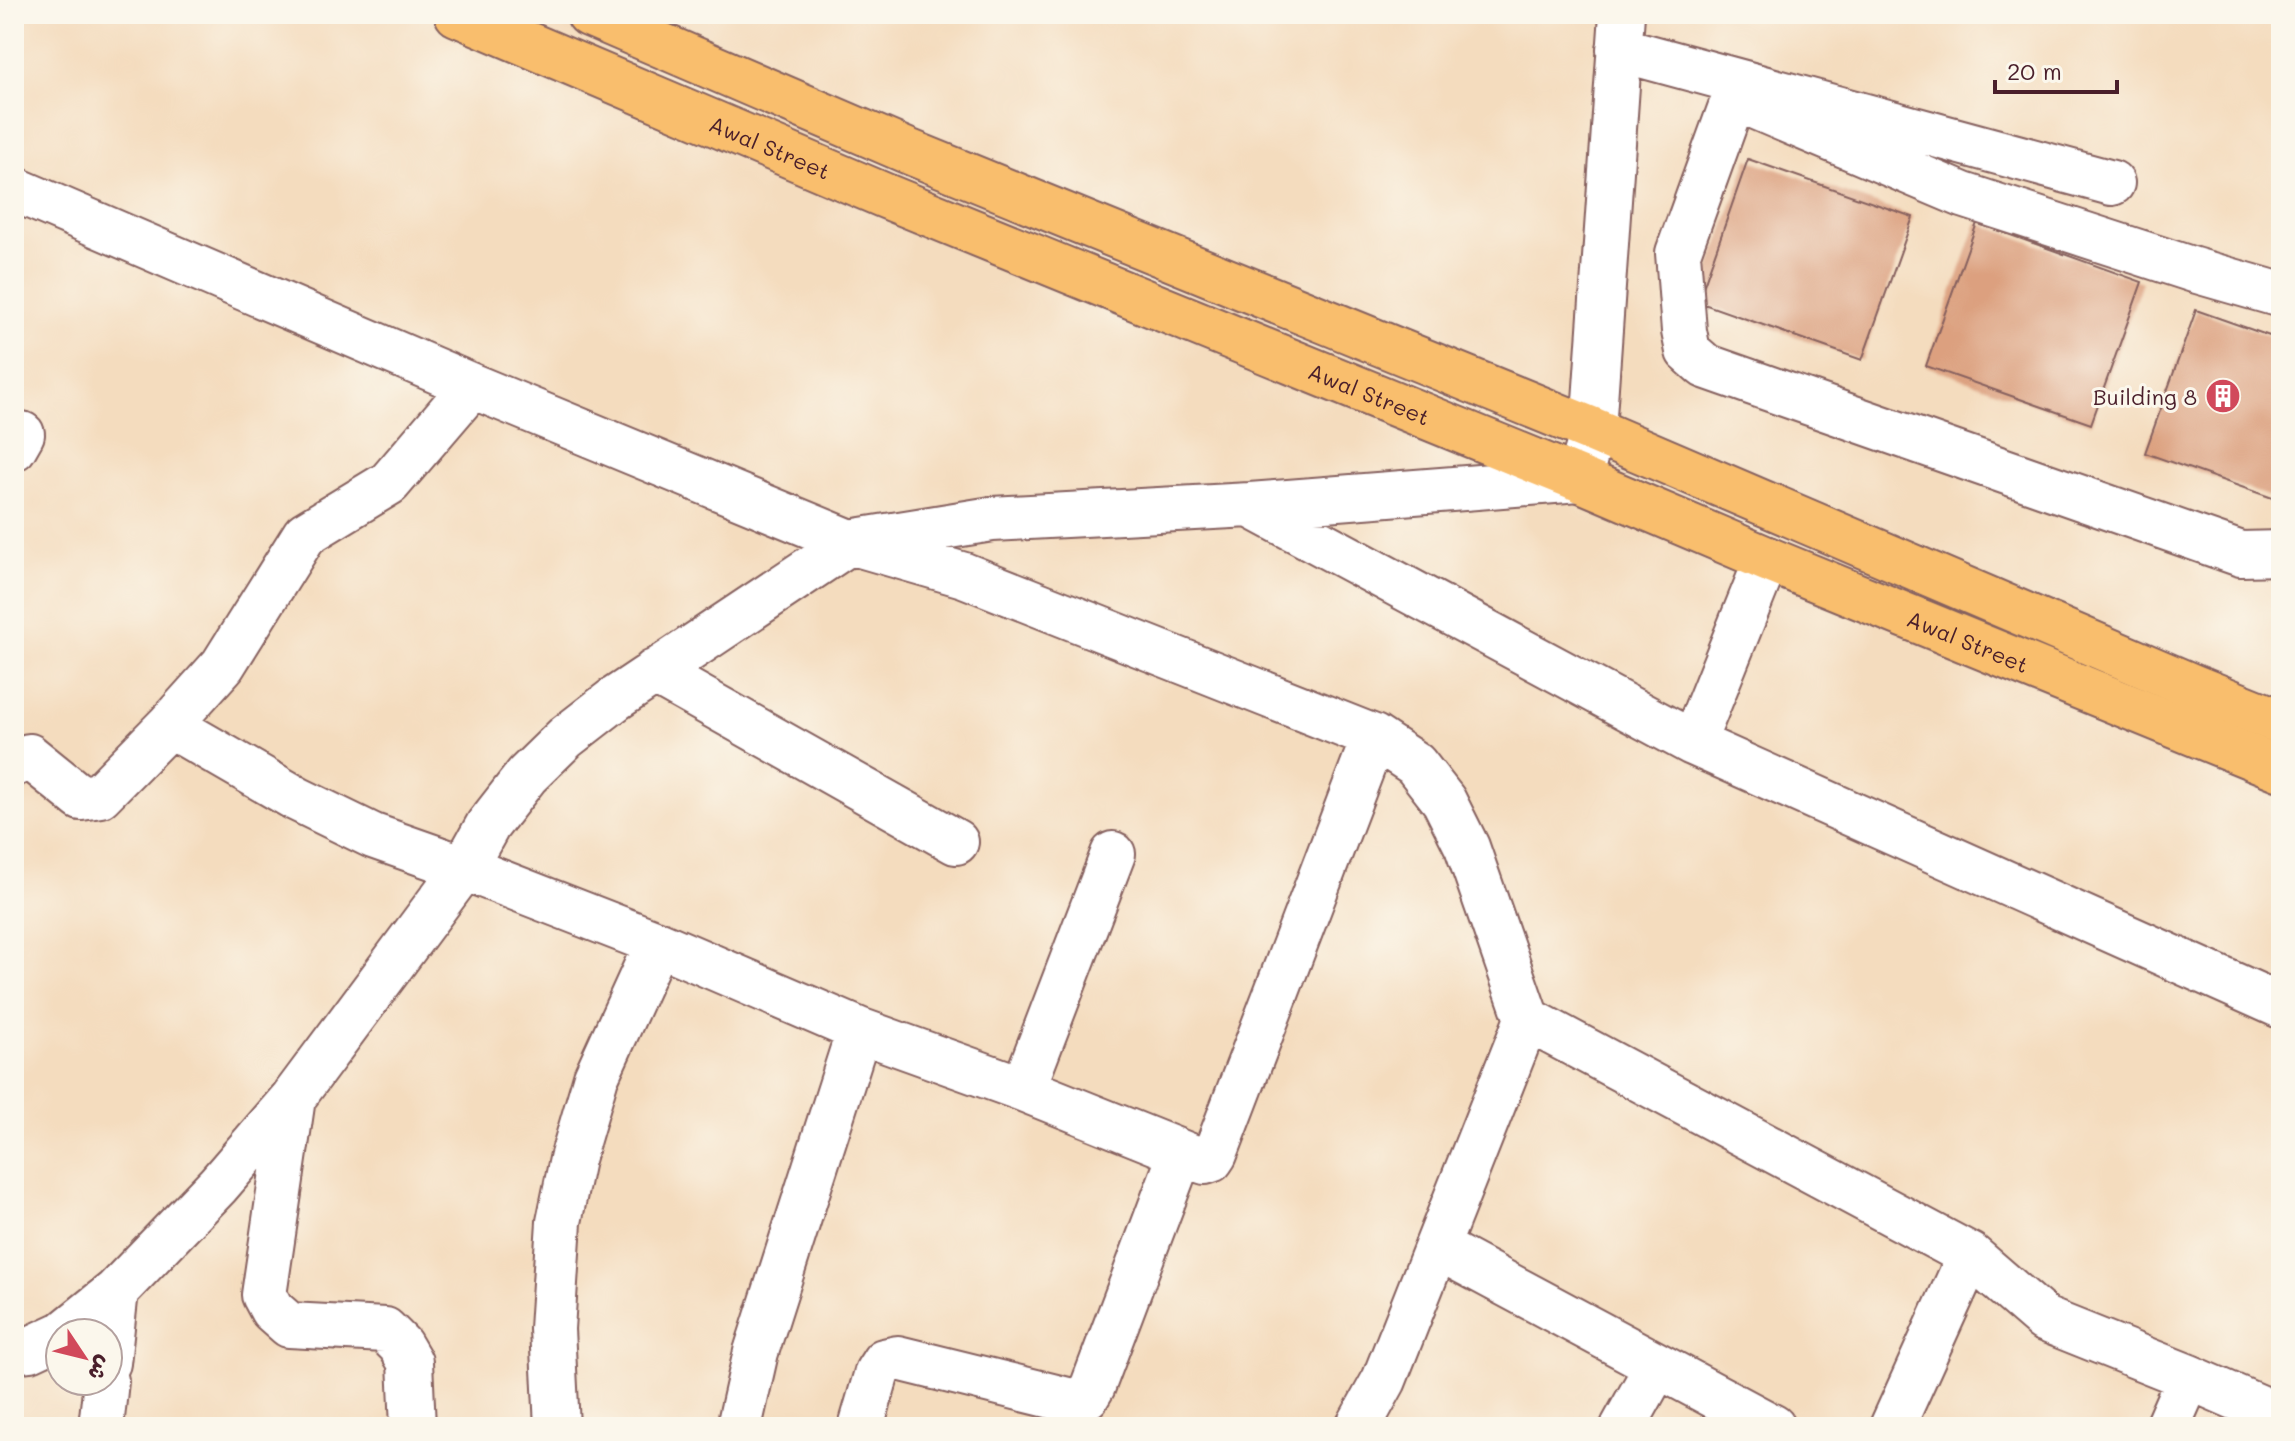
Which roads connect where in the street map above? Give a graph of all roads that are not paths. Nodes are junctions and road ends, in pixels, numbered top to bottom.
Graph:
1 (457, 14) edge
2 (589, 14) edge
3 (1620, 32) edge
4 (2112, 183) dead end
5 (14, 189) edge
6 (2281, 295) edge
7 (472, 386) junction
8 (1593, 430) junction
9 (1579, 479) junction
10 (1250, 505) junction
11 (992, 519) junction
12 (850, 542) junction
13 (2281, 553) edge
14 (1767, 559) junction
15 (964, 575) junction
16 (654, 672) junction
17 (2281, 722) edge
18 (169, 725) junction
19 (1374, 737) junction
20 (1693, 743) junction
21 (14, 764) edge
22 (2281, 769) edge
23 (956, 842) dead end
24 (1113, 854) dead end
25 (464, 868) junction
26 (657, 943) junction
27 (2281, 1006) edge
28 (1527, 1019) junction
29 (859, 1030) junction
30 (1023, 1089) junction
31 (293, 1098) junction
32 (1181, 1153) junction
33 (1437, 1247) junction
34 (1970, 1255) junction
35 (116, 1291) junction
36 (83, 1317) edge
37 (113, 1317) edge
38 (44, 1342) edge
39 (14, 1351) edge
40 (1657, 1366) junction
41 (2189, 1377) junction
42 (104, 1397) edge
43 (2281, 1417) edge
44 (101, 1427) edge
45 (413, 1427) edge
46 (557, 1427) edge
47 (739, 1427) edge
48 (861, 1427) edge
49 (1358, 1427) edge
50 (1623, 1427) edge
51 (1773, 1427) edge
52 (1892, 1427) edge
53 (2167, 1427) edge

1 - 9 main road, Awal Street
2 - 8 main road, Awal Street
3 - 4 street
3 - 8 street
5 - 7 street
6 - 13 street
7 - 12 street
7 - 18 street
8 - 9 street
8 - 17 main road, Awal Street
9 - 10 street
9 - 14 main road, Awal Street
10 - 11 street
10 - 20 street
11 - 12 street
11 - 15 street
12 - 15 street
12 - 16 street
14 - 20 street
14 - 22 main road, Awal Street
15 - 19 street
16 - 23 street
16 - 25 street
18 - 21 street
18 - 25 street
19 - 28 street
19 - 32 street
20 - 27 street
24 - 30 street
25 - 26 street
25 - 31 street
26 - 29 street
26 - 46 street
28 - 33 street
28 - 34 street
29 - 30 street
29 - 47 street
30 - 32 street
31 - 35 street
31 - 45 street
32 - 48 street
33 - 40 street
33 - 49 street
34 - 41 street
34 - 52 street
35 - 36 street
35 - 37 street
38 - 39 street
40 - 50 street
40 - 51 street
41 - 43 street
41 - 53 street
42 - 44 street

